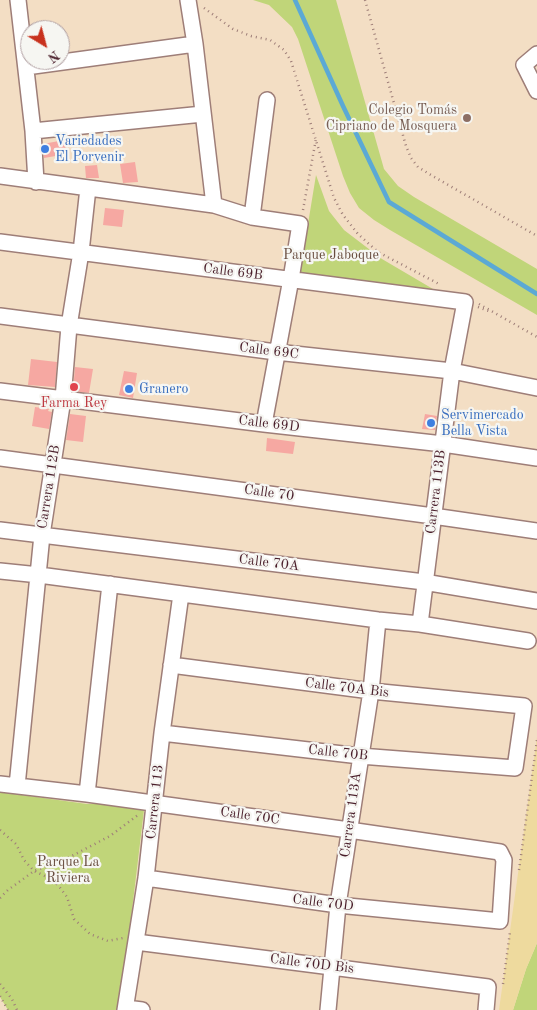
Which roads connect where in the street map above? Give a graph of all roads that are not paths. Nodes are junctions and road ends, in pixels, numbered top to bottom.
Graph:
1 (18, 0) edge
2 (194, 2) edge
3 (20, 20) edge
4 (195, 44) junction
5 (537, 54) edge
6 (70, 62) edge
7 (26, 70) edge
8 (537, 91) edge
9 (267, 100) dead end
10 (204, 114) junction
11 (33, 131) junction
12 (0, 176) edge
13 (36, 182) junction
14 (88, 188) junction
15 (214, 205) junction
16 (252, 217) junction
17 (0, 242) edge
18 (81, 252) junction
19 (291, 279) junction
20 (469, 302) joint
21 (0, 316) edge
22 (69, 326) junction
23 (276, 352) junction
24 (452, 371) junction
25 (537, 388) edge
26 (0, 391) edge
27 (62, 399) junction
28 (264, 424) junction
29 (442, 444) junction
30 (0, 458) edge
31 (537, 458) edge
32 (53, 464) junction
33 (433, 516) junction
34 (0, 530) edge
35 (537, 531) edge
36 (42, 535) junction
37 (0, 571) edge
38 (39, 575) junction
39 (424, 582) junction
40 (110, 584) junction
41 (181, 594) junction
42 (537, 601) edge
43 (378, 620) junction
44 (420, 624) junction
45 (528, 641) dead end
46 (171, 665) junction
47 (371, 691) junction
48 (162, 733) junction
49 (360, 756) junction
50 (515, 768) joint
51 (0, 784) edge
52 (17, 786) junction
53 (87, 794) junction
54 (156, 803) junction
55 (349, 830) junction
56 (146, 878) junction
57 (338, 905) junction
58 (500, 920) joint
59 (137, 939) junction
60 (333, 966) junction
61 (126, 1009) edge
62 (142, 1010) edge
63 (328, 1010) edge
64 (486, 1010) edge

1 - 3 street
2 - 4 street
4 - 6 street
4 - 10 street
5 - 8 street
7 - 11 street
9 - 16 street
10 - 11 street
10 - 15 street
11 - 13 street
12 - 13 street
13 - 14 street
14 - 15 street
14 - 18 street, Carrera 112B
15 - 16 street
16 - 19 street
17 - 18 street, Calle 69B
18 - 19 street, Calle 69B
18 - 22 street, Carrera 112B
19 - 20 street, Calle 69B
19 - 23 street
20 - 24 street, Carrera 113B
21 - 22 street, Calle 69C
22 - 23 street, Calle 69C
22 - 27 street, Carrera 112B
23 - 24 street, Calle 69C
23 - 28 street
24 - 25 street, Calle 69C
24 - 29 street, Carrera 113B
26 - 27 street, Calle 69D
27 - 28 street, Calle 69D
27 - 32 street, Carrera 112B
28 - 29 street, Calle 69D
29 - 31 street, Calle 69D
29 - 33 street, Carrera 113B
30 - 32 street, Calle 70
32 - 33 street, Calle 70
32 - 36 street, Carrera 112B
33 - 35 street, Calle 70
33 - 39 street, Carrera 113B
34 - 36 street, Calle 70A
36 - 38 street, Carrera 112B
36 - 39 street, Calle 70A
37 - 38 street
38 - 40 street
38 - 52 street, Carrera 112B
39 - 42 street, Calle 70A
39 - 44 street, Carrera 113B
40 - 41 street
40 - 53 street
41 - 43 street
41 - 46 street, Carrera 113
43 - 44 street
43 - 47 street, Carrera 113A
44 - 45 street
46 - 47 street, Calle 70A Bis
46 - 48 street, Carrera 113
47 - 49 street, Carrera 113A
47 - 50 street, Calle 70A Bis
48 - 49 street, Calle 70B
48 - 54 street, Carrera 113
49 - 50 street, Calle 70B
49 - 55 street, Carrera 113A
51 - 52 street, Calle 70C
52 - 53 street, Calle 70C
53 - 54 street, Calle 70C
54 - 55 street, Calle 70C
54 - 56 street, Carrera 113
55 - 57 street, Carrera 113A
55 - 58 street, Calle 70C
56 - 57 street, Calle 70D
56 - 59 street, Carrera 113
57 - 58 street, Calle 70D
57 - 60 street, Carrera 113A
59 - 60 street, Calle 70D Bis
59 - 61 street, Carrera 113
60 - 63 street, Carrera 113A
60 - 64 street, Calle 70D Bis
61 - 62 street

